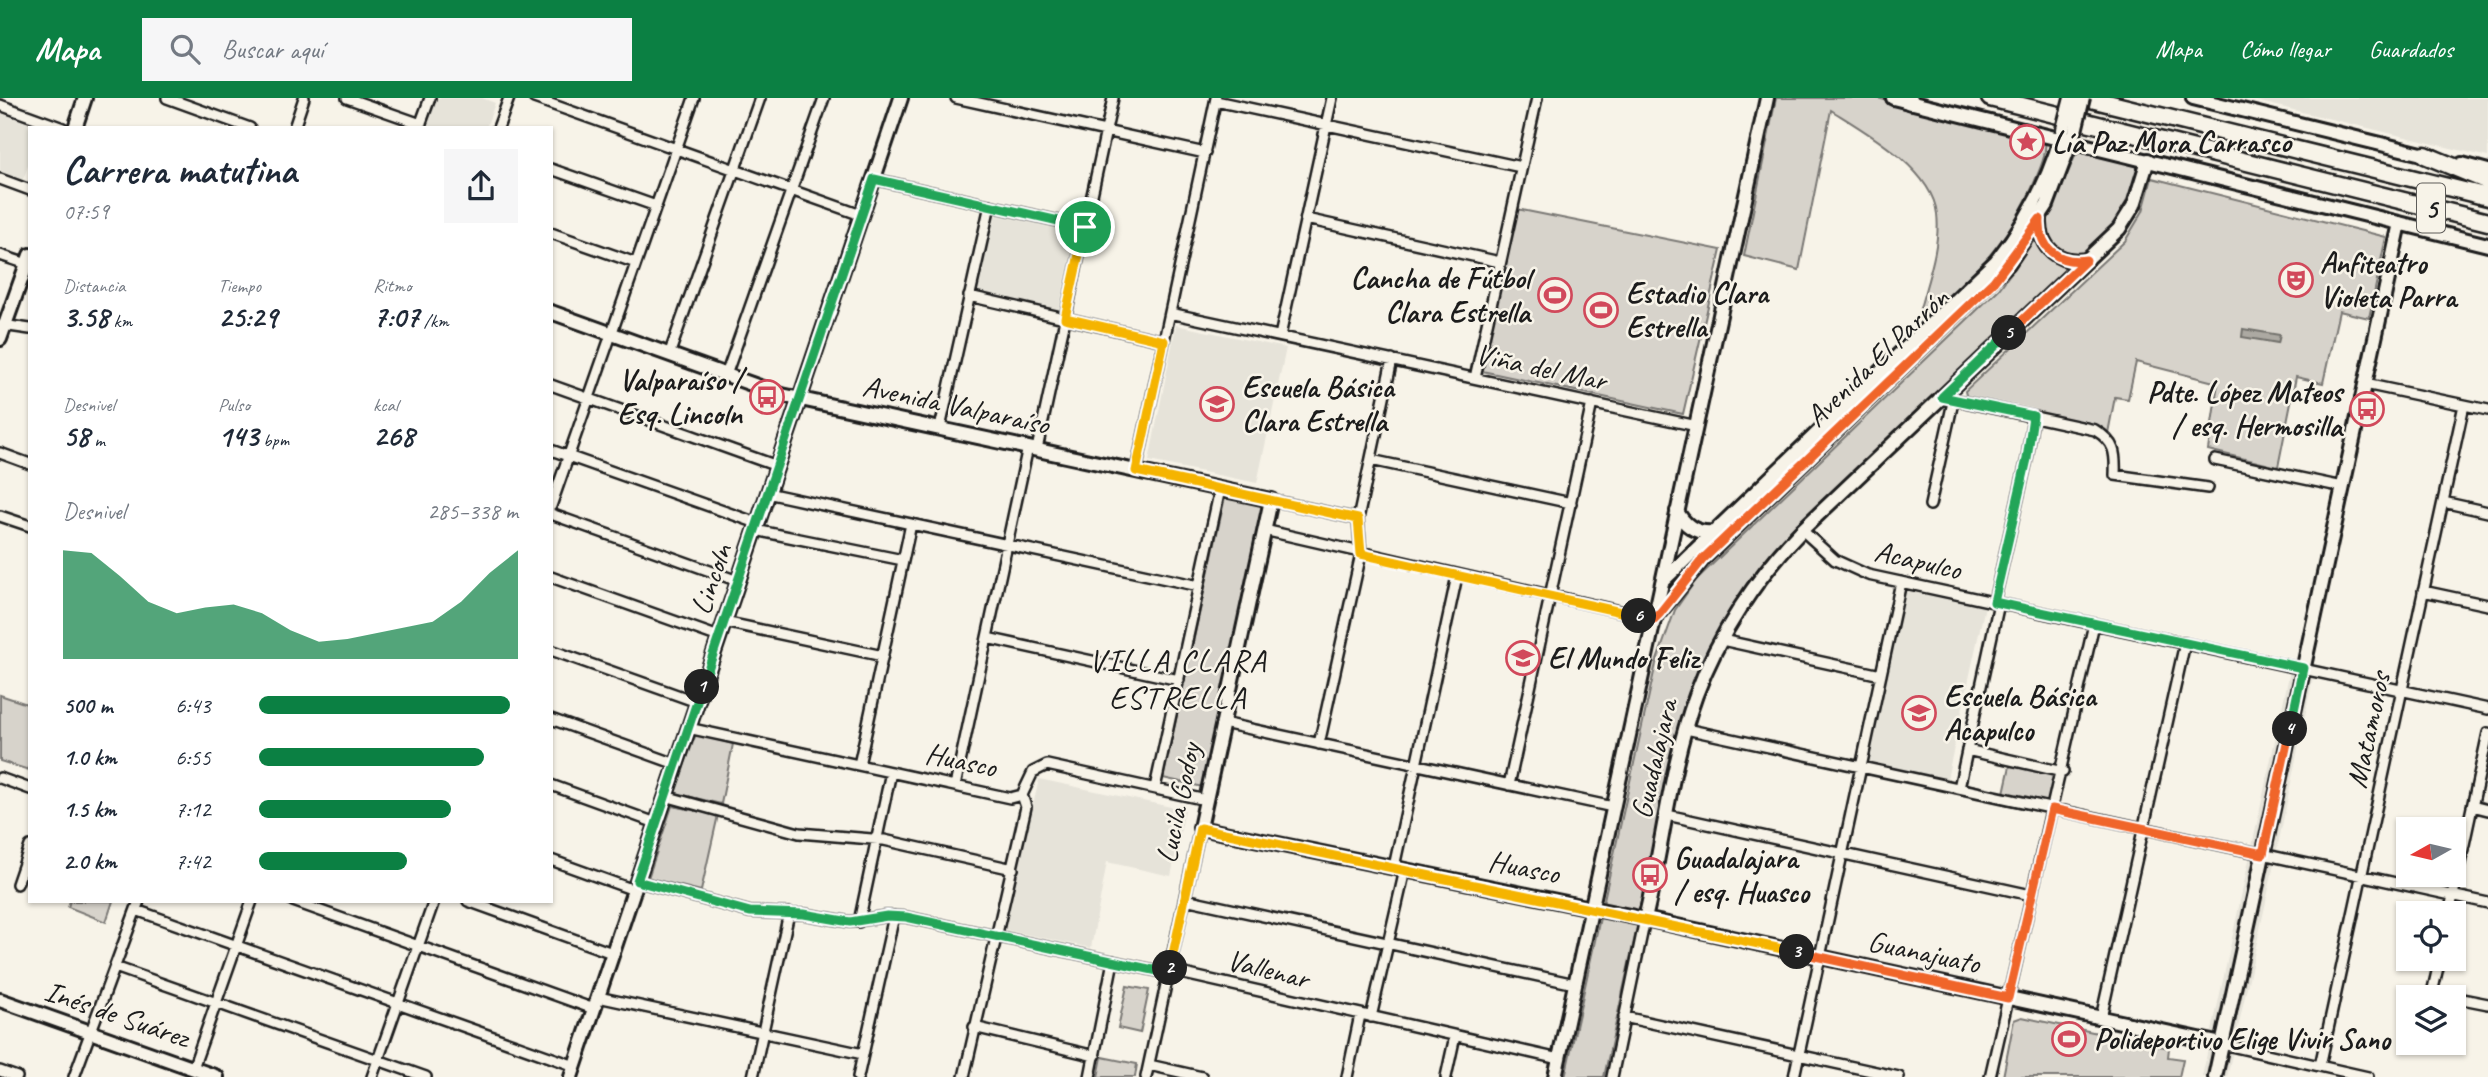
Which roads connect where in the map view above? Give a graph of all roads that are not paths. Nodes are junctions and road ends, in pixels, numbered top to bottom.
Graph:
1 (85, 98) edge
2 (167, 98) edge
3 (304, 98) edge
4 (347, 98) edge
5 (430, 98) edge
6 (509, 98) edge
7 (534, 98) edge
8 (694, 98) edge
9 (760, 98) edge
10 (824, 98) edge
11 (901, 98) edge
12 (956, 98) edge
13 (1113, 98) edge
14 (1332, 98) edge
15 (1536, 98) edge
16 (1767, 98) edge
17 (1894, 98) edge
18 (1990, 98) edge
19 (2071, 98) edge
20 (2085, 98) edge
21 (2193, 98) edge
22 (1907, 99) edge
23 (1216, 100) edge
24 (0, 105) edge
25 (1326, 125) junction
26 (58, 126) edge
27 (76, 126) edge
28 (244, 126) edge
29 (295, 126) edge
30 (420, 126) edge
31 (499, 126) edge
32 (1106, 131) junction
33 (2068, 135) junction
34 (676, 149) junction
35 (1205, 153) junction
36 (2425, 155) junction
37 (2148, 160) junction
38 (1521, 167) junction
39 (735, 169) junction
40 (553, 170) edge
41 (2488, 170) edge
42 (0, 179) edge
43 (874, 179) junction
44 (2488, 181) edge
45 (28, 189) edge
46 (792, 190) junction
47 (2488, 197) edge
48 (989, 205) junction
49 (656, 206) junction
50 (862, 215) junction
51 (1306, 219) junction
52 (2040, 219) junction
53 (2488, 222) edge
54 (2400, 223) junction
55 (1085, 227) junction
56 (553, 234) edge
57 (2488, 245) edge
58 (0, 255) edge
59 (28, 259) edge
60 (2086, 260) junction
61 (1500, 262) junction
62 (636, 263) junction
63 (969, 296) junction
64 (553, 313) edge
65 (1170, 313) junction
66 (1065, 318) junction
67 (3, 325) edge
68 (28, 329) edge
69 (611, 334) junction
70 (1280, 336) junction
71 (0, 340) edge
72 (1164, 341) junction
73 (669, 355) junction
74 (1392, 360) junction
75 (726, 375) junction
76 (1475, 378) junction
77 (2365, 384) junction
78 (553, 386) edge
79 (799, 398) junction
80 (589, 399) junction
81 (1948, 399) junction
82 (1592, 403) junction
83 (2464, 405) junction
84 (2488, 410) edge
85 (2033, 416) junction
86 (1696, 426) junction
87 (940, 428) junction
88 (1033, 448) junction
89 (553, 451) edge
90 (0, 453) edge
91 (569, 456) junction
92 (1371, 460) junction
93 (2215, 460) dead end
94 (28, 463) edge
95 (777, 466) junction
96 (1136, 471) junction
97 (2343, 486) junction
98 (2208, 488) dead end
99 (1220, 489) junction
100 (767, 493) junction
101 (553, 500) edge
102 (1271, 500) junction
103 (2443, 502) junction
104 (1571, 503) junction
105 (1930, 505) dead end
106 (1677, 511) junction
107 (2488, 512) edge
108 (553, 515) edge
109 (0, 516) edge
110 (1358, 519) junction
111 (911, 524) junction
112 (28, 525) edge
113 (756, 526) junction
114 (1264, 530) junction
115 (1802, 530) junction
116 (1715, 532) junction
117 (1007, 545) junction
118 (1361, 554) junction
119 (904, 561) junction
120 (1457, 576) junction
121 (553, 578) edge
122 (738, 581) junction
123 (1662, 582) junction
124 (1901, 582) junction
125 (1199, 586) junction
126 (2423, 592) junction
127 (1550, 596) junction
128 (1997, 602) junction
129 (2488, 605) edge
130 (1654, 619) junction
131 (724, 622) junction
132 (2095, 624) junction
133 (719, 637) junction
134 (987, 638) junction
135 (1723, 640) junction
136 (2185, 643) junction
137 (553, 651) edge
138 (883, 656) junction
139 (2303, 668) junction
140 (1881, 675) junction
141 (1179, 680) junction
142 (2402, 690) junction
143 (697, 702) junction
144 (2488, 709) edge
145 (553, 720) edge
146 (1223, 723) junction
147 (688, 728) junction
148 (1686, 730) junction
149 (2488, 733) edge
150 (1319, 744) junction
151 (1967, 750) junction
152 (676, 764) junction
153 (859, 765) junction
154 (1416, 765) junction
155 (1861, 767) junction
156 (891, 772) junction
157 (2063, 772) junction
158 (0, 778) edge
159 (1509, 785) junction
160 (553, 786) edge
161 (955, 786) junction
162 (28, 788) edge
163 (1155, 788) junction
164 (1959, 789) junction
165 (1022, 795) junction
166 (665, 796) junction
167 (1206, 800) junction
168 (2472, 806) junction
169 (1613, 807) junction
170 (2052, 809) junction
171 (2488, 810) edge
172 (1667, 815) junction
173 (656, 823) junction
174 (1200, 828) junction
175 (2144, 828) junction
176 (876, 840) junction
177 (28, 851) edge
178 (1842, 853) junction
179 (2263, 854) junction
180 (553, 861) edge
181 (1013, 869) junction
182 (1399, 869) junction
183 (2362, 876) junction
184 (16, 884) dead end
185 (635, 886) junction
186 (2031, 895) junction
187 (2453, 895) junction
188 (1185, 899) junction
189 (2452, 901) edge
190 (251, 903) edge
191 (299, 903) edge
192 (433, 903) edge
193 (474, 903) edge
194 (2488, 903) edge
195 (137, 906) edge
196 (1591, 908) junction
197 (789, 913) junction
198 (894, 916) junction
199 (1645, 919) junction
200 (859, 922) junction
201 (997, 936) junction
202 (1388, 943) junction
203 (237, 946) junction
204 (418, 946) junction
205 (612, 953) junction
206 (1820, 957) junction
207 (1114, 961) junction
208 (115, 967) junction
209 (2437, 971) edge
210 (1169, 972) junction
211 (1575, 984) junction
212 (2008, 998) junction
213 (0, 1000) edge
214 (216, 1003) junction
215 (398, 1003) junction
216 (596, 1003) junction
217 (2488, 1004) edge
218 (1360, 1015) junction
219 (1371, 1017) junction
220 (1624, 1017) junction
221 (2101, 1018) junction
222 (974, 1027) junction
223 (90, 1032) junction
224 (763, 1033) junction
225 (1455, 1036) junction
226 (2222, 1044) junction
227 (863, 1054) junction
228 (1798, 1055) junction
229 (1095, 1056) junction
230 (1559, 1059) junction
231 (378, 1060) junction
232 (1149, 1065) junction
233 (2320, 1066) junction
234 (193, 1068) junction
235 (0, 1071) edge
236 (573, 1071) edge
237 (17, 1077) edge
238 (75, 1077) edge
239 (217, 1077) edge
240 (372, 1077) edge
241 (426, 1077) edge
242 (753, 1077) edge
243 (858, 1077) edge
244 (964, 1077) edge
245 (1090, 1077) edge
246 (1146, 1077) edge
247 (1202, 1077) edge
248 (1347, 1077) edge
249 (1446, 1077) edge
250 (1555, 1077) edge
251 (1612, 1077) edge
252 (1794, 1077) edge
253 (1899, 1077) edge
254 (1990, 1077) edge
255 (2215, 1077) edge
256 (2368, 1077) edge

1 - 27 street
2 - 28 street
3 - 29 street
4 - 30 street
5 - 30 street
6 - 31 street
7 - 34 street
8 - 34 street
9 - 39 street
10 - 46 street
11 - 43 street, Lincoln
12 - 32 street
13 - 32 street
14 - 25 street
15 - 38 street
16 - 86 street
17 - 22 street
18 - 53 highway, 5
19 - 33 street, Avenida El Parrón, bridge
20 - 33 street, Avenida El Parrón, bridge
20 - 47 highway, 5
21 - 36 street
22 - 33 street
23 - 25 street
23 - 35 street
24 - 26 street
25 - 38 street
25 - 51 street
32 - 35 street
32 - 55 street
33 - 37 street
33 - 52 street, Avenida El Parrón
33 - 116 street, Avenida El Parrón
34 - 39 street
34 - 49 street
35 - 65 street
36 - 41 street
36 - 44 highway
37 - 54 street
37 - 60 street, Guadalajara
38 - 61 street
39 - 46 street
39 - 73 street
40 - 49 street
42 - 45 street
43 - 48 street
43 - 50 street, Lincoln
46 - 50 street
46 - 75 street
48 - 55 street
48 - 63 street
49 - 62 street
50 - 79 street, Lincoln
51 - 61 street
51 - 70 street
52 - 60 street
52 - 130 street, Avenida El Parrón
54 - 57 street
54 - 77 street
55 - 66 street
56 - 62 street
58 - 59 street
59 - 67 street
60 - 81 street, Guadalajara
61 - 76 street
62 - 69 street
63 - 66 street
63 - 87 street
64 - 69 street, Avenida Valparaíso
65 - 70 street, Viña del Mar
65 - 72 street
66 - 72 street
66 - 88 street
67 - 68 street
67 - 71 street
69 - 73 street, Avenida Valparaíso
69 - 80 street
70 - 74 street, Viña del Mar
72 - 96 street
73 - 75 street, Avenida Valparaíso
74 - 76 street, Viña del Mar
74 - 92 street
75 - 79 street, Avenida Valparaíso
76 - 82 street, Viña del Mar
77 - 83 street
77 - 97 street
78 - 80 street
79 - 87 street, Avenida Valparaíso
79 - 95 street, Lincoln
80 - 91 street
80 - 95 street
81 - 85 street
81 - 105 street
81 - 115 street, Guadalajara
82 - 86 street, Viña del Mar
82 - 104 street
83 - 84 street
83 - 103 street, Matamoros
85 - 98 street
85 - 128 street
86 - 106 street
87 - 88 street, Avenida Valparaíso
88 - 96 street, Avenida Valparaíso
88 - 117 street
89 - 91 street
90 - 94 street
91 - 101 street
91 - 113 street
92 - 104 street
92 - 110 street
93 - 97 street
95 - 100 street, Lincoln
96 - 99 street, Avenida Valparaíso
97 - 139 street
99 - 102 street, Avenida Valparaíso
99 - 125 street
100 - 111 street
100 - 113 street, Lincoln
102 - 110 street, Avenida Valparaíso
102 - 114 street, Lucila Godoy
103 - 107 street
103 - 126 street, Matamoros
104 - 127 street
106 - 116 street
106 - 123 street
108 - 122 street
109 - 112 street
110 - 118 street
111 - 117 street
111 - 119 street
113 - 119 street
113 - 122 street, Lincoln
114 - 118 street
114 - 146 street, Lucila Godoy
115 - 124 street, Acapulco
115 - 135 street, Guadalajara
116 - 123 street, Avenida El Parrón
117 - 125 street
117 - 134 street
118 - 120 street
118 - 150 street
119 - 138 street
120 - 127 street
120 - 154 street
121 - 133 street
122 - 131 street, Lincoln
123 - 130 street
124 - 128 street, Acapulco
124 - 140 street
125 - 141 street
126 - 129 street
126 - 142 street, Matamoros
127 - 130 street
127 - 159 street
128 - 132 street, Acapulco
128 - 151 street
130 - 169 street
131 - 133 street, Lincoln
131 - 138 street
132 - 136 street, Acapulco
132 - 157 street
133 - 143 street, Lincoln
134 - 141 street
134 - 161 street
135 - 140 street
135 - 148 street, Guadalajara
136 - 139 street, Acapulco
136 - 175 street
137 - 143 street
138 - 153 street
139 - 142 street, Acapulco
139 - 179 street
140 - 155 street
141 - 163 street
142 - 144 street, Acapulco
142 - 183 street, Matamoros
143 - 147 street, Lincoln
145 - 152 street
146 - 150 street
146 - 167 street, Lucila Godoy
147 - 152 street, Lincoln
147 - 153 street, Huasco
148 - 155 street
148 - 172 street, Guadalajara
149 - 168 street
150 - 154 street
151 - 157 street
151 - 164 street
152 - 166 street, Lincoln
153 - 156 street, Huasco
154 - 159 street
154 - 182 street
155 - 164 street
155 - 178 street
156 - 161 street, Huasco
156 - 176 street
157 - 170 street
158 - 162 street
159 - 169 street
160 - 173 street
161 - 165 street, Huasco
163 - 165 street, Huasco
163 - 167 street, Huasco
164 - 170 street
165 - 181 street
166 - 173 street, Lincoln
166 - 176 street
167 - 174 street, Lucila Godoy
168 - 171 street
168 - 187 street
169 - 196 street
170 - 175 street
170 - 186 street
172 - 178 street
172 - 199 street, Guadalajara
173 - 185 street, Lincoln
174 - 182 street, Huasco
174 - 188 street, Lucila Godoy
175 - 179 street
175 - 221 street
176 - 181 street
176 - 200 street
177 - 184 street
178 - 186 street
178 - 206 street
179 - 183 street
179 - 226 street
180 - 185 street, Vallenar
181 - 201 street
182 - 196 street, Huasco
182 - 202 street
183 - 187 street
183 - 233 street, Matamoros
185 - 197 street, Vallenar
185 - 205 street, Lincoln
186 - 212 street
187 - 189 street
187 - 194 street
188 - 202 street
188 - 210 street, Lucila Godoy
190 - 203 street
191 - 204 street
192 - 204 street
193 - 205 street
195 - 203 street
195 - 208 street
196 - 199 street, Guanajuato
196 - 211 street
197 - 200 street, Vallenar
197 - 224 street
198 - 200 street, Vallenar
198 - 201 street, Vallenar
198 - 227 street
199 - 206 street, Guanajuato
199 - 220 street, Guadalajara
201 - 207 street, Vallenar
201 - 222 street
202 - 211 street
202 - 219 street
203 - 214 street
203 - 215 street
204 - 215 street
204 - 216 street
205 - 216 street, Lincoln
206 - 212 street, Guanajuato
206 - 228 street
207 - 210 street, Vallenar
207 - 229 street
208 - 214 street
208 - 223 street
209 - 217 street
210 - 218 street, Vallenar
210 - 232 street, Lucila Godoy
211 - 230 street
212 - 221 street, Guanajuato
212 - 254 street
213 - 223 street, Inés de Suárez
214 - 231 street
214 - 234 street
215 - 231 street
215 - 236 street
216 - 224 street
216 - 236 street, Lincoln
218 - 219 street, Vallenar
218 - 248 street
219 - 225 street, Vallenar
220 - 228 street
220 - 251 street, Guadalajara
221 - 226 street, Guanajuato
222 - 229 street
222 - 244 street
223 - 234 street, Inés de Suárez
223 - 238 street
224 - 227 street
224 - 242 street
225 - 230 street, Vallenar
225 - 249 street
226 - 233 street, Guanajuato
226 - 255 street
227 - 243 street
228 - 252 street
228 - 253 street
229 - 245 street
230 - 250 street
231 - 240 street
231 - 241 street
232 - 246 street, Lucila Godoy
232 - 247 street
233 - 256 street, Guanajuato
234 - 239 street, Inés de Suárez
235 - 237 street

